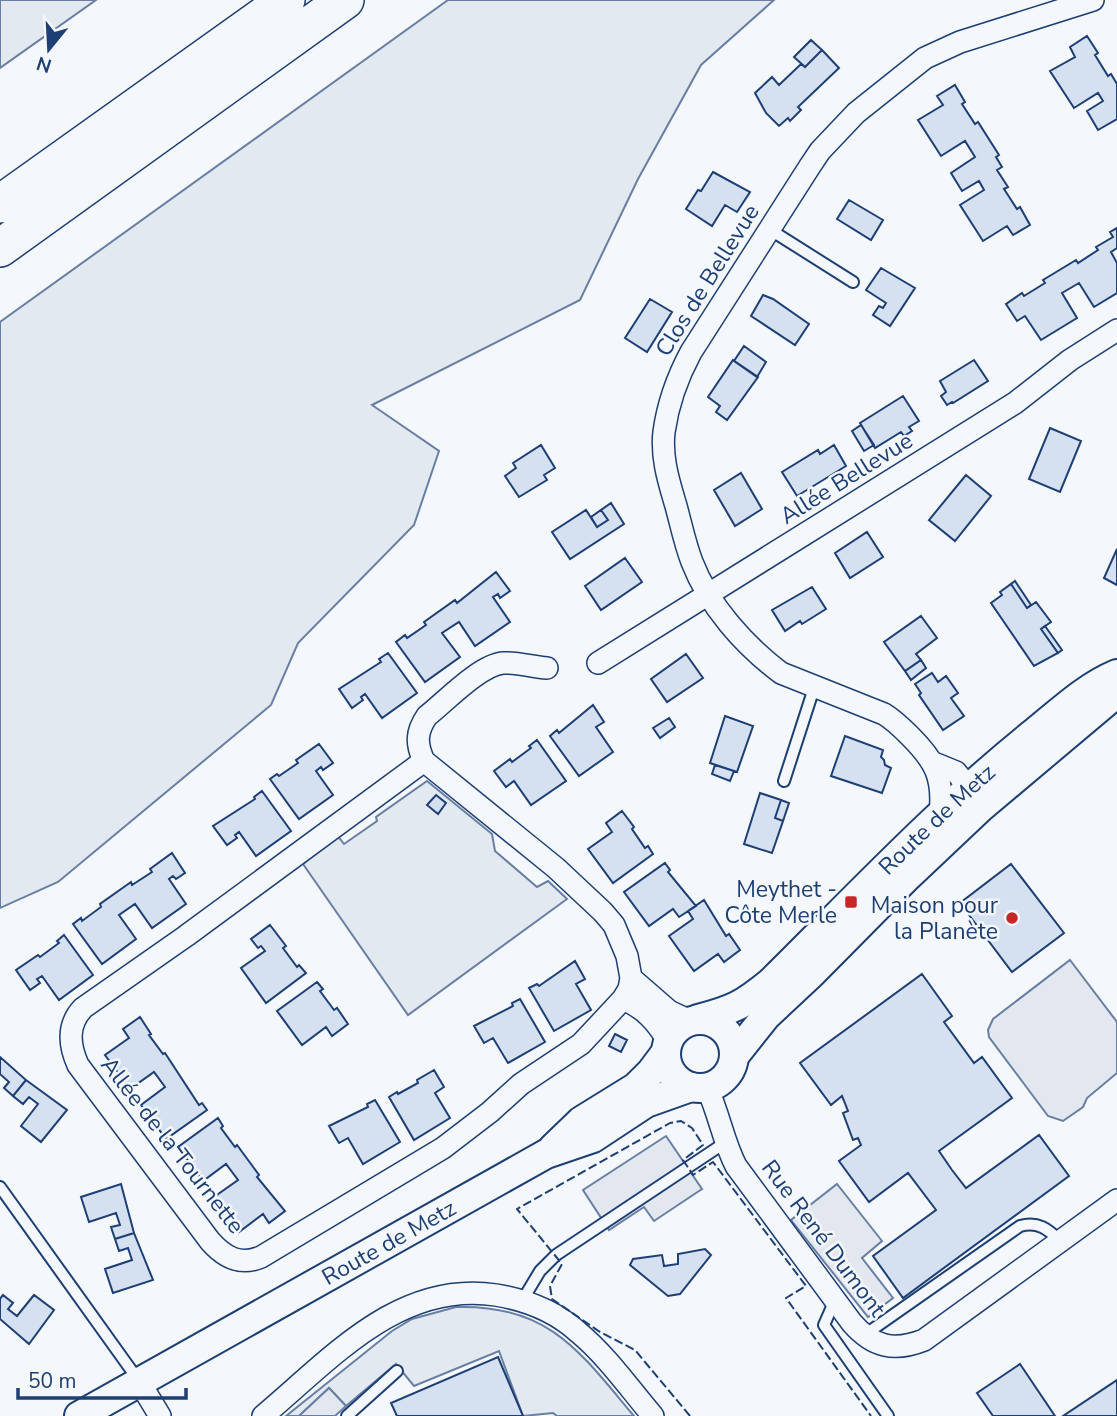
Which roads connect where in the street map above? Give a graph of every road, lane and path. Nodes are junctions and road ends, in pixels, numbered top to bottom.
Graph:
1 (286, 0) edge
2 (345, 0) edge
3 (1093, 0) edge
4 (0, 204) edge
5 (769, 229) junction
6 (0, 248) edge
7 (853, 282) dead end
8 (1117, 330) edge
9 (709, 595) junction
10 (598, 663) dead end
11 (547, 668) dead end
12 (1117, 674) edge
13 (814, 688) junction
14 (1117, 690) edge
15 (424, 761) junction
16 (934, 762) junction
17 (784, 780) dead end
18 (969, 788) junction
19 (940, 816) junction
20 (631, 978) junction
21 (623, 999) junction
22 (694, 1020) junction
23 (667, 1046) junction
24 (735, 1055) junction
25 (699, 1088) junction
26 (726, 1142) junction
27 (545, 1154) junction
28 (0, 1187) edge
29 (1117, 1200) edge
30 (1060, 1241) junction
31 (835, 1300) junction
32 (522, 1301) junction
33 (863, 1336) junction
34 (397, 1371) dead end
35 (140, 1383) junction
36 (79, 1416) edge
37 (160, 1416) edge
38 (263, 1416) edge
39 (347, 1416) edge
40 (653, 1416) edge
41 (888, 1416) edge

1 - 4 highway
2 - 6 highway
3 - 5 street, Clos de Bellevue
5 - 7 lane
5 - 9 street, Clos de Bellevue
8 - 9 street, Allée Bellevue
9 - 10 street, Allée Bellevue
9 - 13 street, Clos de Bellevue
11 - 15 street
12 - 18 main road, Route de Metz
13 - 16 street, Clos de Bellevue
13 - 17 lane
14 - 24 main road, Route de Metz
15 - 20 street
15 - 21 street, Allée de la Tournette
16 - 18 street, Clos de Bellevue
16 - 19 street
18 - 19 main road, Route de Metz
19 - 22 main road, Route de Metz
20 - 21 street, Allée de la Tournette
20 - 22 street
21 - 23 street
22 - 23 main road
22 - 24 main road
23 - 25 main road
23 - 27 main road, Route de Metz
24 - 25 main road
25 - 26 street, Rue René Dumont
25 - 27 main road, Route de Metz
26 - 31 street, Rue René Dumont
26 - 32 lane
27 - 35 main road, Route de Metz
28 - 35 lane
29 - 30 street, Rue René Dumont
30 - 33 street, Rue René Dumont
30 - 33 lane
31 - 33 street, Rue René Dumont
31 - 41 lane
32 - 38 street
32 - 40 street
34 - 39 lane
35 - 36 main road, Route de Metz
35 - 37 street

